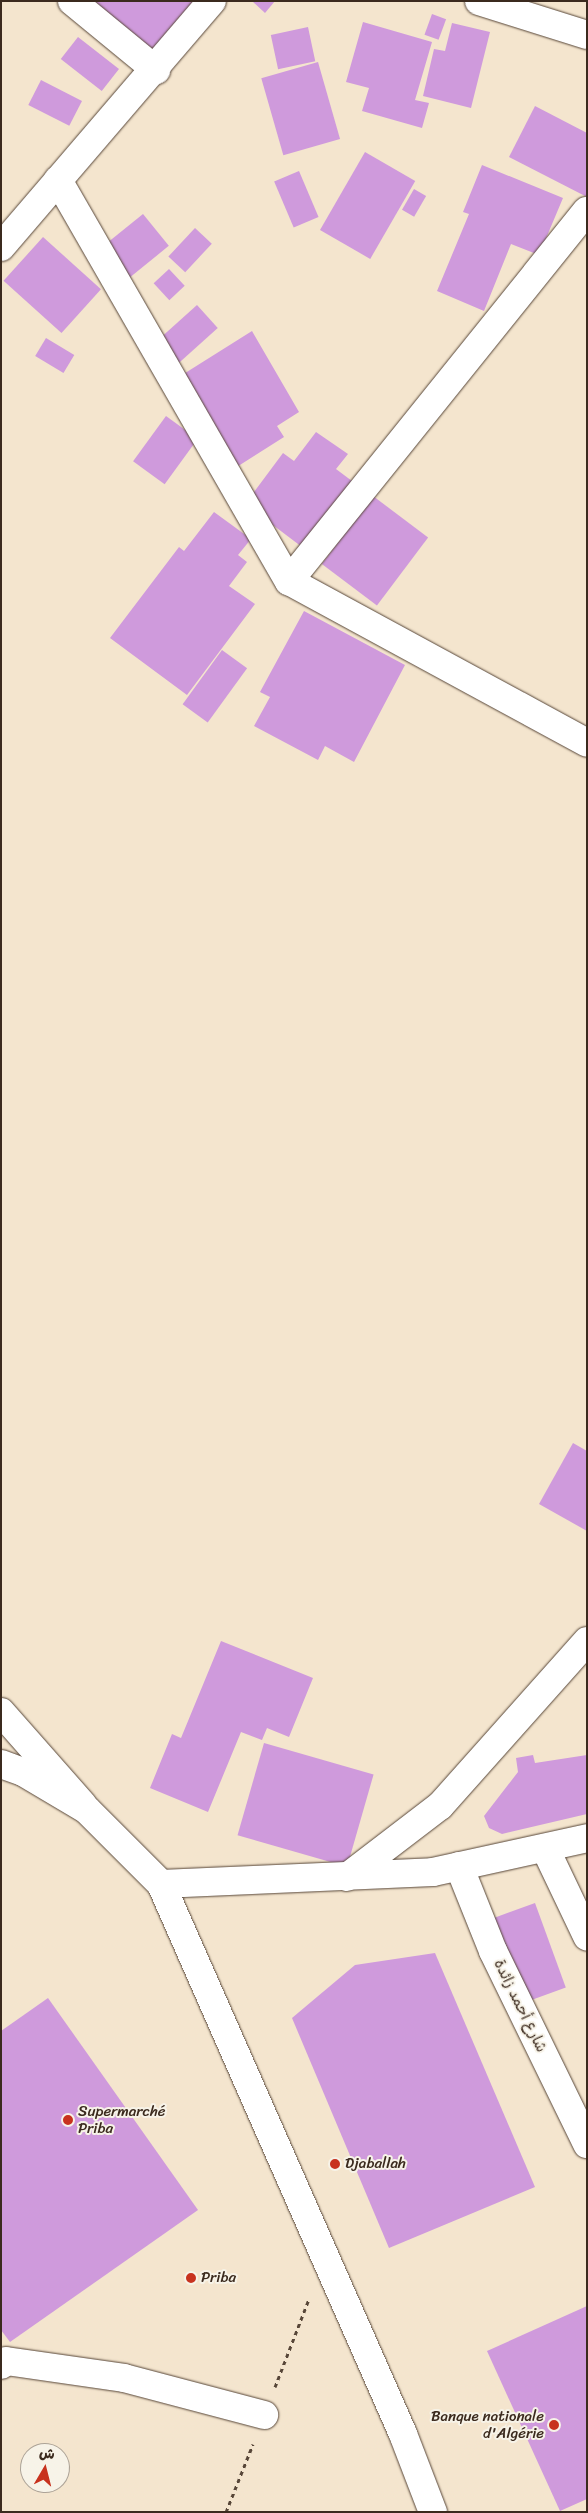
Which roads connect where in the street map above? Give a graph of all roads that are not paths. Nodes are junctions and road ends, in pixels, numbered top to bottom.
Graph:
1 (72, 1) edge
2 (212, 1) edge
3 (480, 1) edge
4 (587, 35) edge
5 (156, 70) junction
6 (58, 180) junction
7 (587, 211) edge
8 (1, 247) edge
9 (289, 581) junction
10 (587, 743) edge
11 (587, 1641) edge
12 (1, 1712) edge
13 (1, 1764) edge
14 (87, 1810) junction
15 (587, 1838) edge
16 (545, 1848) junction
17 (459, 1866) junction
18 (346, 1877) junction
19 (161, 1884) junction
20 (587, 1936) edge
21 (587, 2144) edge
22 (1, 2365) edge
23 (264, 2415) dead end
24 (434, 2512) edge

1 - 5 street
2 - 5 street
3 - 4 street
5 - 6 street
6 - 8 street
6 - 9 street
7 - 9 street
9 - 10 street
11 - 18 street
12 - 14 street
13 - 14 street
14 - 19 street
15 - 16 street
16 - 17 street
16 - 20 street
17 - 18 street
17 - 21 street, شارع أحمد زائدة
18 - 19 street
19 - 24 street
22 - 23 street

